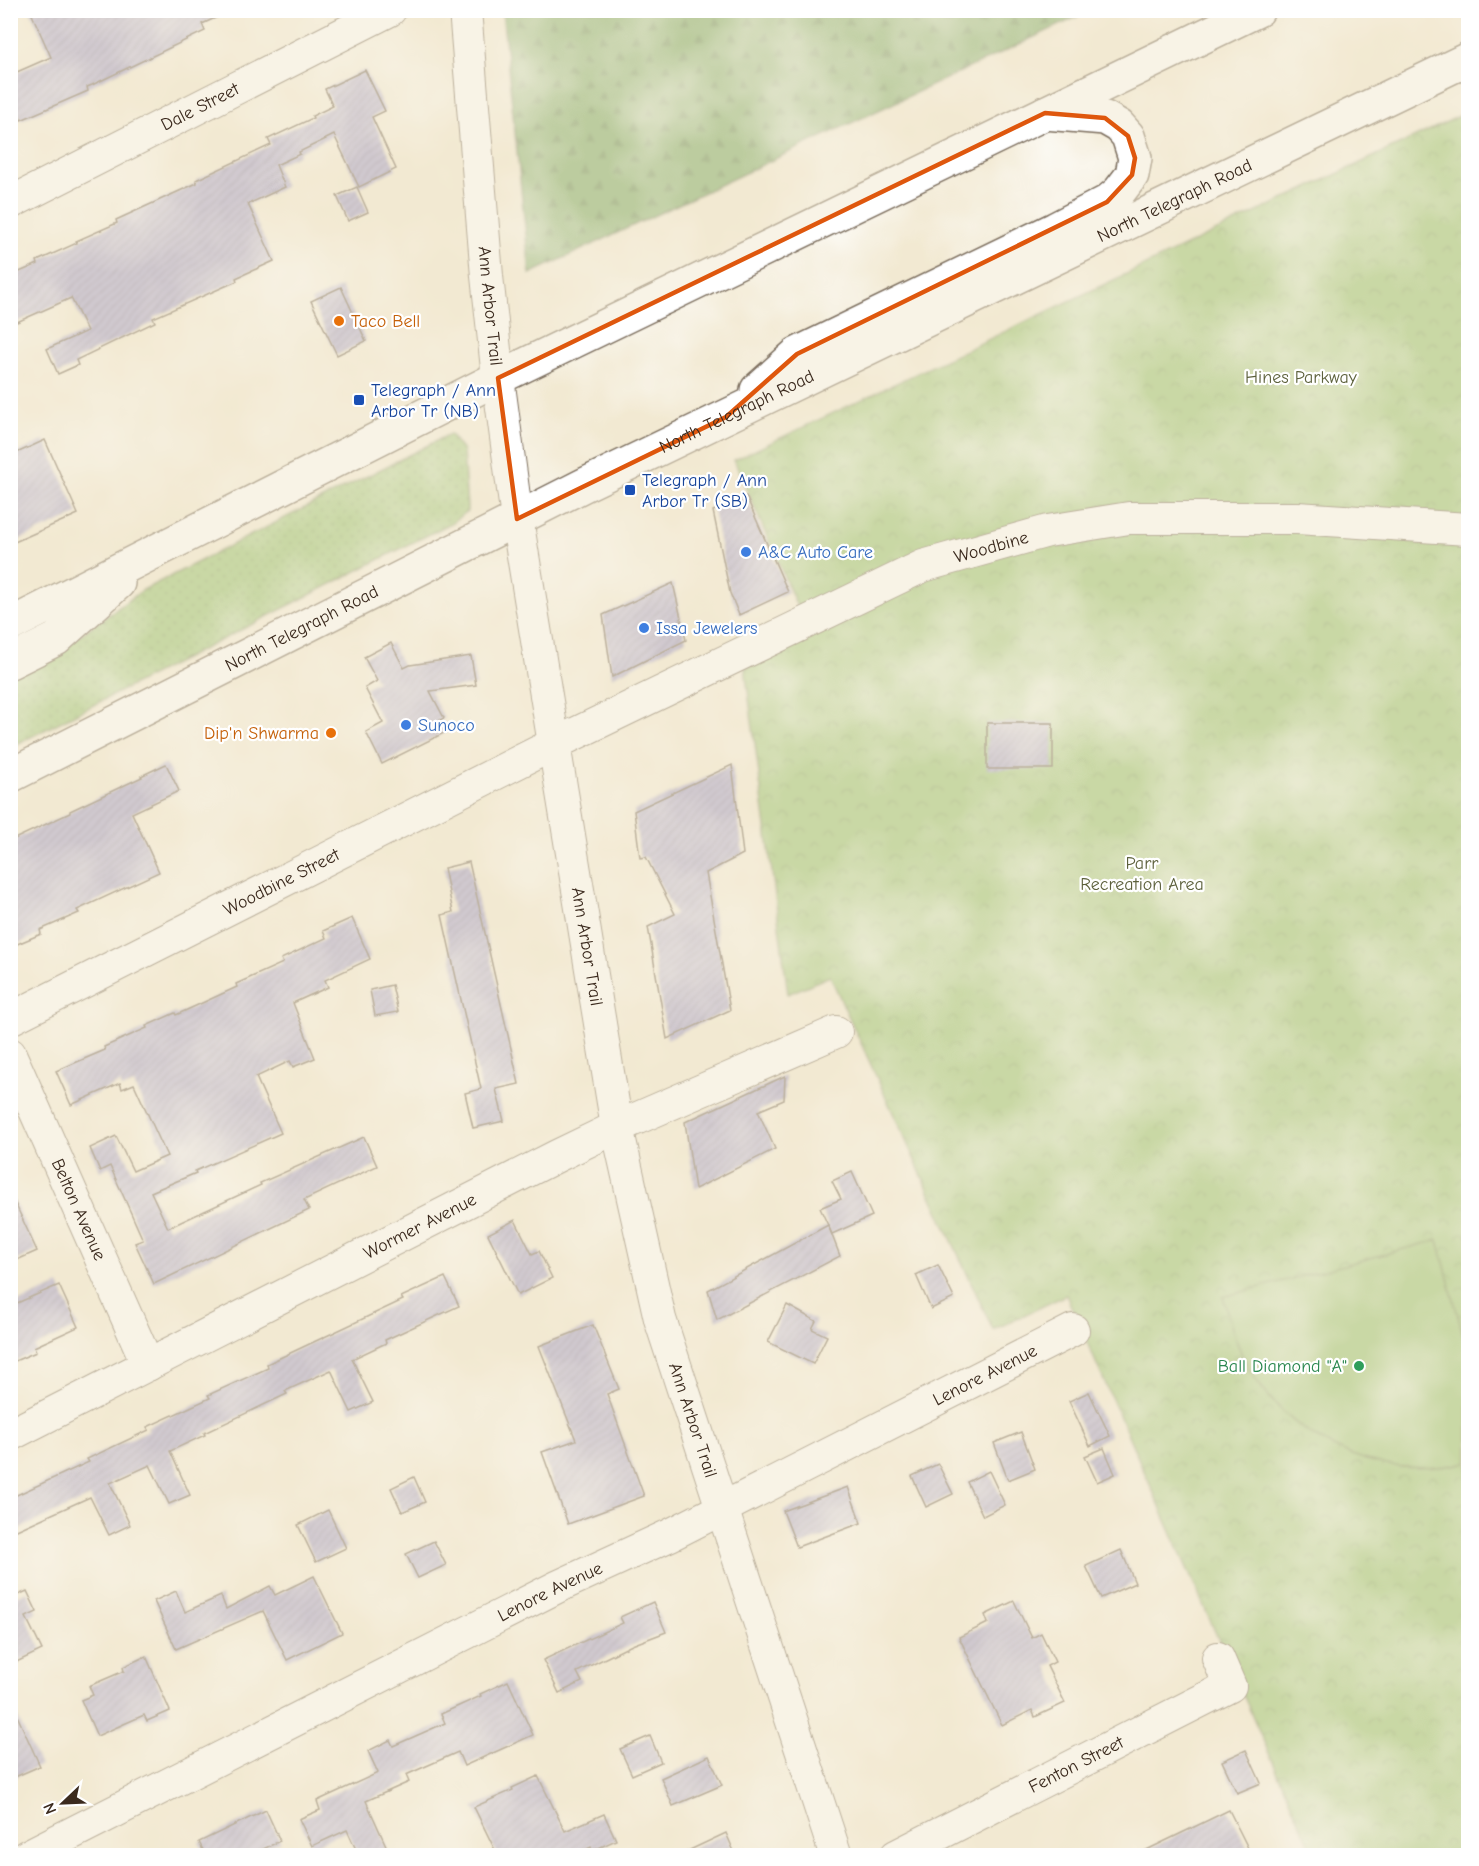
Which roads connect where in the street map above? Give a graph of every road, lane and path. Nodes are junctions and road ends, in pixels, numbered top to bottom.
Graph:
1 (390, 10) edge
2 (465, 10) edge
3 (1258, 10) edge
4 (1468, 59) edge
5 (1044, 113) junction
6 (10, 203) edge
7 (498, 378) junction
8 (726, 417) junction
9 (517, 519) junction
10 (1468, 529) edge
11 (148, 555) junction
12 (10, 625) edge
13 (10, 662) edge
14 (554, 744) junction
15 (10, 776) edge
16 (10, 1019) edge
17 (836, 1032) dead end
18 (10, 1054) edge
19 (617, 1127) junction
20 (1073, 1330) dead end
21 (148, 1365) junction
22 (10, 1435) edge
23 (721, 1508) junction
24 (1218, 1658) dead end
25 (27, 1856) edge
26 (836, 1856) edge
27 (896, 1856) edge

1 - 6 street, Dale Street
2 - 7 street, Ann Arbor Trail
3 - 5 main road
4 - 8 main road, North Telegraph Road
5 - 7 main road
5 - 8 main road
7 - 9 street, Ann Arbor Trail
7 - 11 main road
8 - 9 main road, North Telegraph Road
9 - 14 street, Ann Arbor Trail
9 - 15 main road, North Telegraph Road
10 - 14 street, Woodbine
11 - 12 main road
11 - 13 main road
14 - 16 street, Woodbine Street
14 - 19 street, Ann Arbor Trail
17 - 19 street, Wormer Avenue
18 - 21 street, Belton Avenue
19 - 21 street, Wormer Avenue
19 - 23 street, Ann Arbor Trail
20 - 23 street, Lenore Avenue
21 - 22 street, Wormer Avenue
23 - 25 street, Lenore Avenue
23 - 26 street, Ann Arbor Trail
24 - 27 street, Fenton Street

